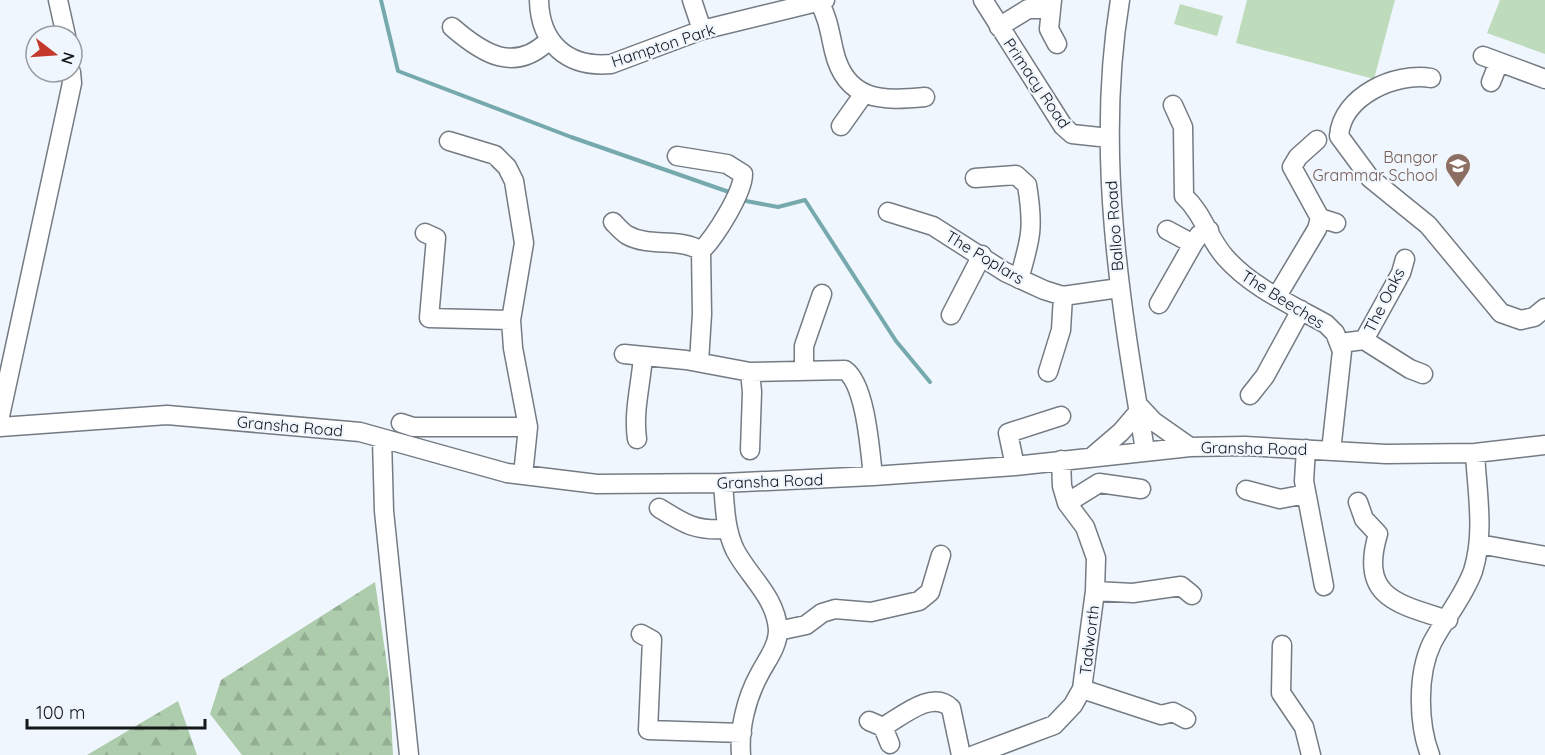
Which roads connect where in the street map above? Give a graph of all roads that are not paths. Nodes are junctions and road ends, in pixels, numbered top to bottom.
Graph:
1 (58, 0) edge
2 (539, 0) edge
3 (692, 0) edge
4 (982, 0) edge
5 (1120, 0) edge
6 (822, 1) edge
7 (1051, 4) edge
8 (63, 24) edge
9 (452, 27) dead end
10 (999, 27) junction
11 (702, 30) junction
12 (549, 40) junction
13 (1057, 44) dead end
14 (1431, 78) dead end
15 (1545, 79) edge
16 (1491, 82) dead end
17 (72, 84) edge
18 (863, 95) junction
19 (925, 96) dead end
20 (1173, 105) dead end
21 (841, 126) dead end
22 (1110, 138) junction
23 (1317, 140) dead end
24 (449, 141) dead end
25 (677, 156) dead end
26 (975, 178) dead end
27 (888, 212) dead end
28 (613, 222) dead end
29 (1167, 230) dead end
30 (1209, 230) junction
31 (424, 234) dead end
32 (1193, 244) junction
33 (701, 251) junction
34 (982, 255) junction
35 (1405, 259) dead end
36 (1019, 279) junction
37 (1119, 288) junction
38 (822, 294) dead end
39 (1063, 296) junction
40 (1277, 296) junction
41 (1159, 304) dead end
42 (1545, 308) edge
43 (1302, 310) junction
44 (951, 315) dead end
45 (511, 320) junction
46 (1364, 340) junction
47 (1340, 343) junction
48 (699, 362) junction
49 (804, 371) junction
50 (750, 372) junction
51 (1048, 372) dead end
52 (1423, 374) dead end
53 (1250, 395) dead end
54 (1138, 408) junction
55 (0, 416) edge
56 (1061, 416) dead end
57 (401, 423) dead end
58 (0, 427) edge
59 (528, 427) junction
60 (382, 439) junction
61 (637, 440) dead end
62 (1545, 445) edge
63 (1190, 447) junction
64 (1305, 449) junction
65 (750, 450) dead end
66 (1145, 450) junction
67 (1331, 451) junction
68 (1475, 453) junction
69 (1093, 456) junction
70 (1061, 460) junction
71 (1015, 466) junction
72 (524, 475) junction
73 (873, 476) junction
74 (723, 483) junction
75 (1141, 489) dead end
76 (1246, 490) dead end
77 (1306, 494) junction
78 (1358, 502) dead end
79 (1067, 503) junction
80 (659, 508) dead end
81 (726, 529) junction
82 (1479, 544) junction
83 (941, 555) dead end
84 (1545, 556) edge
85 (1324, 586) dead end
86 (1095, 591) junction
87 (1192, 595) dead end
88 (1448, 620) junction
89 (778, 631) junction
90 (641, 634) dead end
91 (1282, 645) dead end
92 (1082, 689) junction
93 (1186, 719) dead end
94 (881, 731) dead end
95 (741, 734) junction
96 (409, 755) edge
97 (741, 755) edge
98 (961, 755) edge
99 (974, 755) edge
100 (1311, 755) edge
101 (1430, 755) edge

1 - 8 street
2 - 12 street
3 - 11 street
4 - 10 street, Primacy Road
5 - 22 street, Balloo Road
6 - 11 street, Hampton Park
6 - 18 street
7 - 10 street
7 - 13 street
9 - 12 street
10 - 22 street, Primacy Road
11 - 12 street, Hampton Park
14 - 42 street
15 - 16 street
17 - 55 street
18 - 19 street
18 - 21 street
20 - 30 street, The Beeches
22 - 37 street, Balloo Road
23 - 40 street
24 - 45 street
25 - 33 street
26 - 36 street
27 - 34 street, The Poplars
28 - 33 street
29 - 32 street
30 - 32 street
30 - 40 street, The Beeches
31 - 45 street
32 - 41 street
33 - 48 street
34 - 36 street, The Poplars
34 - 44 street
35 - 46 street, The Oaks
36 - 39 street, The Poplars
37 - 39 street, The Poplars
37 - 54 street, Balloo Road
38 - 49 street
39 - 51 street
40 - 43 street, The Beeches
43 - 47 street, The Beeches
43 - 53 street
45 - 59 street
46 - 47 street
46 - 52 street
47 - 67 street, The Beeches
48 - 50 street
48 - 61 street
49 - 50 street
49 - 73 street
50 - 65 street
54 - 63 street
54 - 66 street, Balloo Road
54 - 69 street
56 - 71 street
57 - 59 street
58 - 60 street, Gransha Road
59 - 72 street
60 - 72 street, Gransha Road
60 - 96 street
62 - 68 street, Gransha Road
63 - 64 street, Gransha Road
63 - 66 street, Gransha Road
64 - 67 street, Gransha Road
64 - 77 street
66 - 69 street, Gransha Road
67 - 68 street, Gransha Road
68 - 82 street
69 - 70 street, Gransha Road
70 - 71 street, Gransha Road
70 - 79 street, Tadworth
71 - 73 street, Gransha Road
72 - 74 street, Gransha Road
73 - 74 street, Gransha Road
74 - 81 street
75 - 79 street
76 - 77 street
77 - 85 street
78 - 88 street
79 - 86 street, Tadworth
80 - 81 street
81 - 89 street
82 - 84 street
82 - 88 street
83 - 89 street
86 - 87 street, Tadworth
86 - 92 street, Tadworth
88 - 101 street
89 - 95 street
90 - 95 street
91 - 100 street
92 - 93 street, Tadworth
92 - 99 street, Tadworth
94 - 98 street
95 - 97 street

